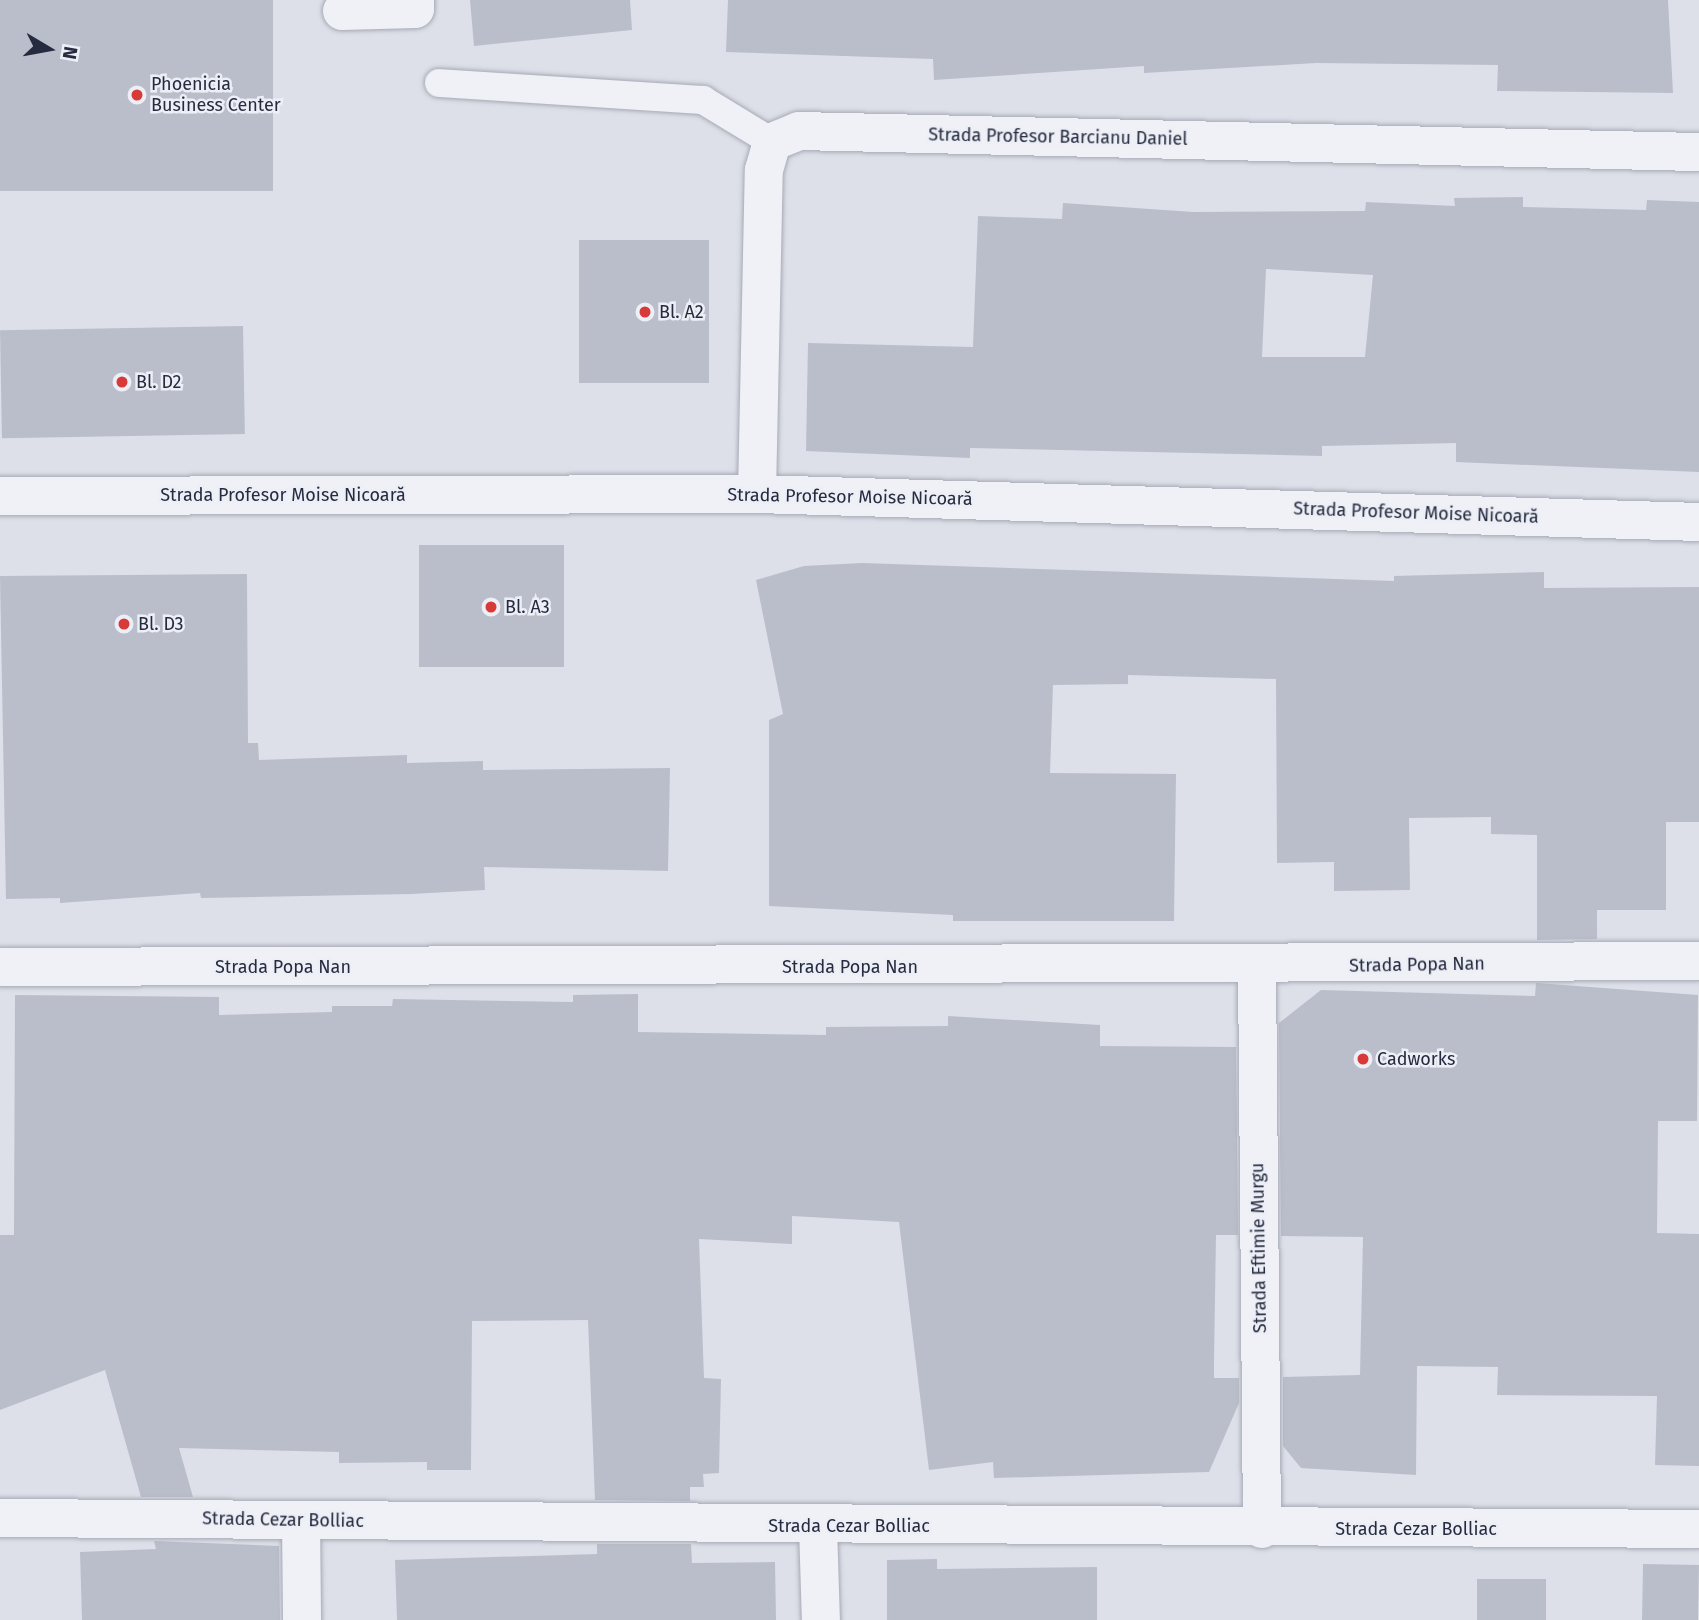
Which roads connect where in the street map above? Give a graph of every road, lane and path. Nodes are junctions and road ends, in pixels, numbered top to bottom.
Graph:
1 (415, 0) edge
2 (342, 11) dead end
3 (439, 83) dead end
4 (772, 142) junction
5 (1699, 152) edge
6 (757, 494) junction
7 (0, 496) edge
8 (1699, 522) edge
9 (1699, 961) edge
10 (0, 967) edge
11 (1257, 967) junction
12 (0, 1518) edge
13 (301, 1520) junction
14 (818, 1527) junction
15 (1262, 1529) junction
16 (1699, 1529) edge
17 (302, 1620) edge
18 (821, 1620) edge

1 - 2 street
3 - 4 lane
4 - 5 street, Strada Profesor Barcianu Daniel
4 - 6 street
6 - 7 street, Strada Profesor Moise Nicoară
6 - 8 street, Strada Profesor Moise Nicoară
9 - 11 street, Strada Popa Nan
10 - 11 street, Strada Popa Nan
11 - 15 street, Strada Eftimie Murgu
12 - 13 street, Strada Cezar Bolliac
13 - 14 street, Strada Cezar Bolliac
13 - 17 street
14 - 15 street, Strada Cezar Bolliac
14 - 18 street
15 - 16 street, Strada Cezar Bolliac

